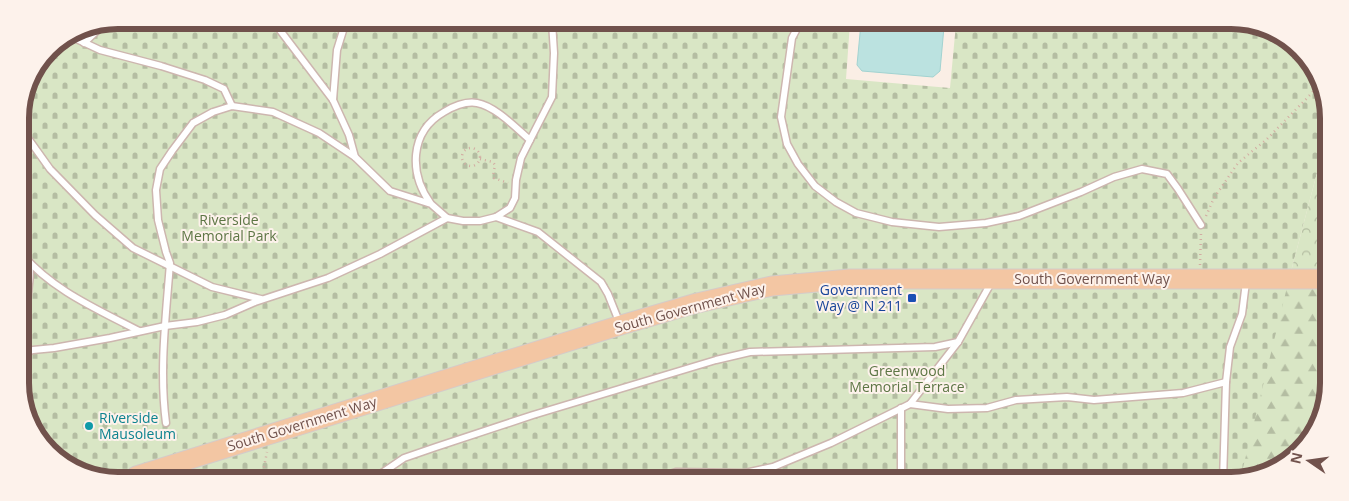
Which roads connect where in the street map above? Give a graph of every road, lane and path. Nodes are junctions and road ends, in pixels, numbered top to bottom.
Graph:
1 (280, 29) edge
2 (344, 29) edge
3 (552, 29) edge
4 (797, 29) edge
5 (96, 32) edge
6 (77, 39) edge
7 (84, 43) junction
8 (1315, 89) edge
9 (333, 100) junction
10 (232, 106) junction
11 (29, 140) edge
12 (530, 140) junction
13 (355, 158) junction
14 (480, 159) junction
15 (515, 198) junction
16 (432, 204) junction
17 (496, 217) junction
18 (447, 218) junction
19 (1201, 226) junction
20 (30, 264) joint
21 (170, 267) junction
22 (993, 279) junction
23 (1199, 279) junction
24 (1246, 279) junction
25 (1320, 279) edge
26 (29, 296) edge
27 (262, 300) junction
28 (621, 325) junction
29 (165, 326) junction
30 (139, 331) junction
31 (958, 342) junction
32 (29, 351) edge
33 (1226, 382) junction
34 (910, 404) junction
35 (901, 408) junction
36 (166, 423) dead end
37 (268, 451) dead end
38 (149, 472) edge
39 (263, 472) edge
40 (383, 472) edge
41 (750, 472) edge
42 (901, 472) edge
43 (1223, 472) edge

1 - 9 lane
2 - 9 lane
3 - 12 lane
4 - 19 lane
5 - 7 lane
6 - 7 lane
7 - 10 lane
8 - 19 path
9 - 13 lane
10 - 13 lane
10 - 21 lane
11 - 21 lane
12 - 15 lane
12 - 16 lane
13 - 16 lane
14 - 14 path
14 - 15 path
15 - 17 lane
16 - 18 lane
17 - 18 lane
17 - 28 lane
18 - 27 lane
19 - 23 path
20 - 26 lane
20 - 30 lane
21 - 27 lane
21 - 29 lane
22 - 23 main road, South Government Way
22 - 28 main road, South Government Way
22 - 31 lane
23 - 24 main road, South Government Way
24 - 25 main road, South Government Way
24 - 33 lane
27 - 29 lane
28 - 38 main road, South Government Way
29 - 30 lane
29 - 36 lane
30 - 32 lane
31 - 34 lane
31 - 40 lane
33 - 34 lane
33 - 43 lane
34 - 35 lane
35 - 41 lane
35 - 42 lane
37 - 39 path

